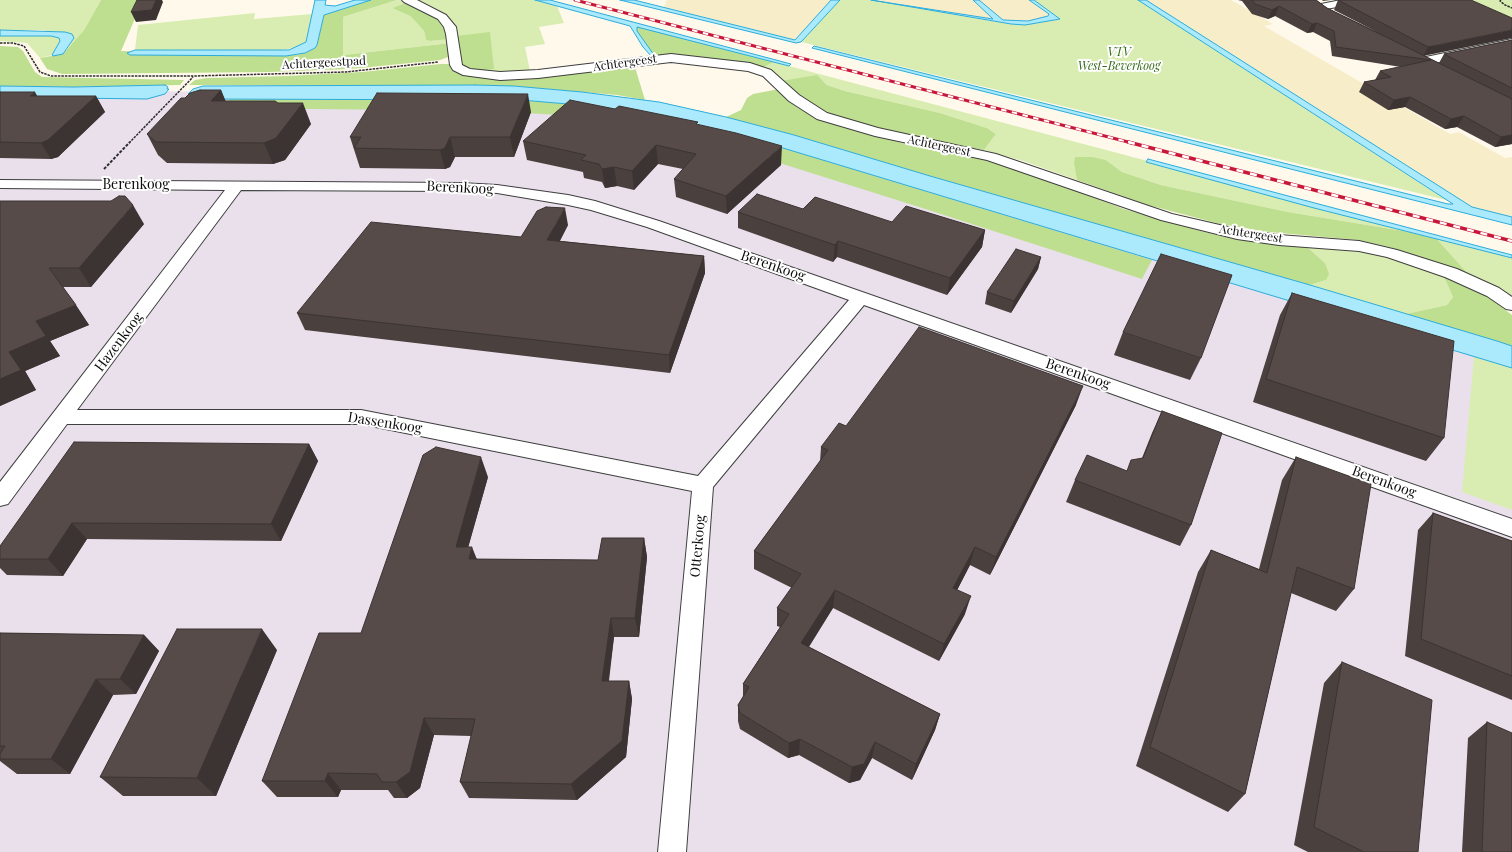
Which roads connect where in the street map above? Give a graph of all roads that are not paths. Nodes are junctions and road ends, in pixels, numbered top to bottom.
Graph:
1 (408, 0) edge
2 (1307, 0) edge
3 (1360, 0) edge
4 (1320, 7) junction
5 (1335, 17) edge
6 (1512, 43) edge
7 (1408, 55) edge
8 (1421, 62) junction
9 (1435, 69) edge
10 (0, 184) edge
11 (237, 185) junction
12 (861, 298) junction
13 (1512, 305) edge
14 (62, 417) junction
15 (703, 485) junction
16 (0, 498) edge
17 (1512, 528) edge
18 (672, 852) edge

1 - 13 street, Achtergeest
2 - 4 street
3 - 4 street
4 - 5 street
6 - 8 street
7 - 8 street
8 - 9 street
10 - 11 street, Berenkoog
11 - 12 street, Berenkoog
11 - 14 street, Hazenkoog
12 - 15 street
12 - 17 street, Berenkoog
14 - 15 street, Dassenkoog
14 - 16 street, Hazenkoog
15 - 18 street, Otterkoog

